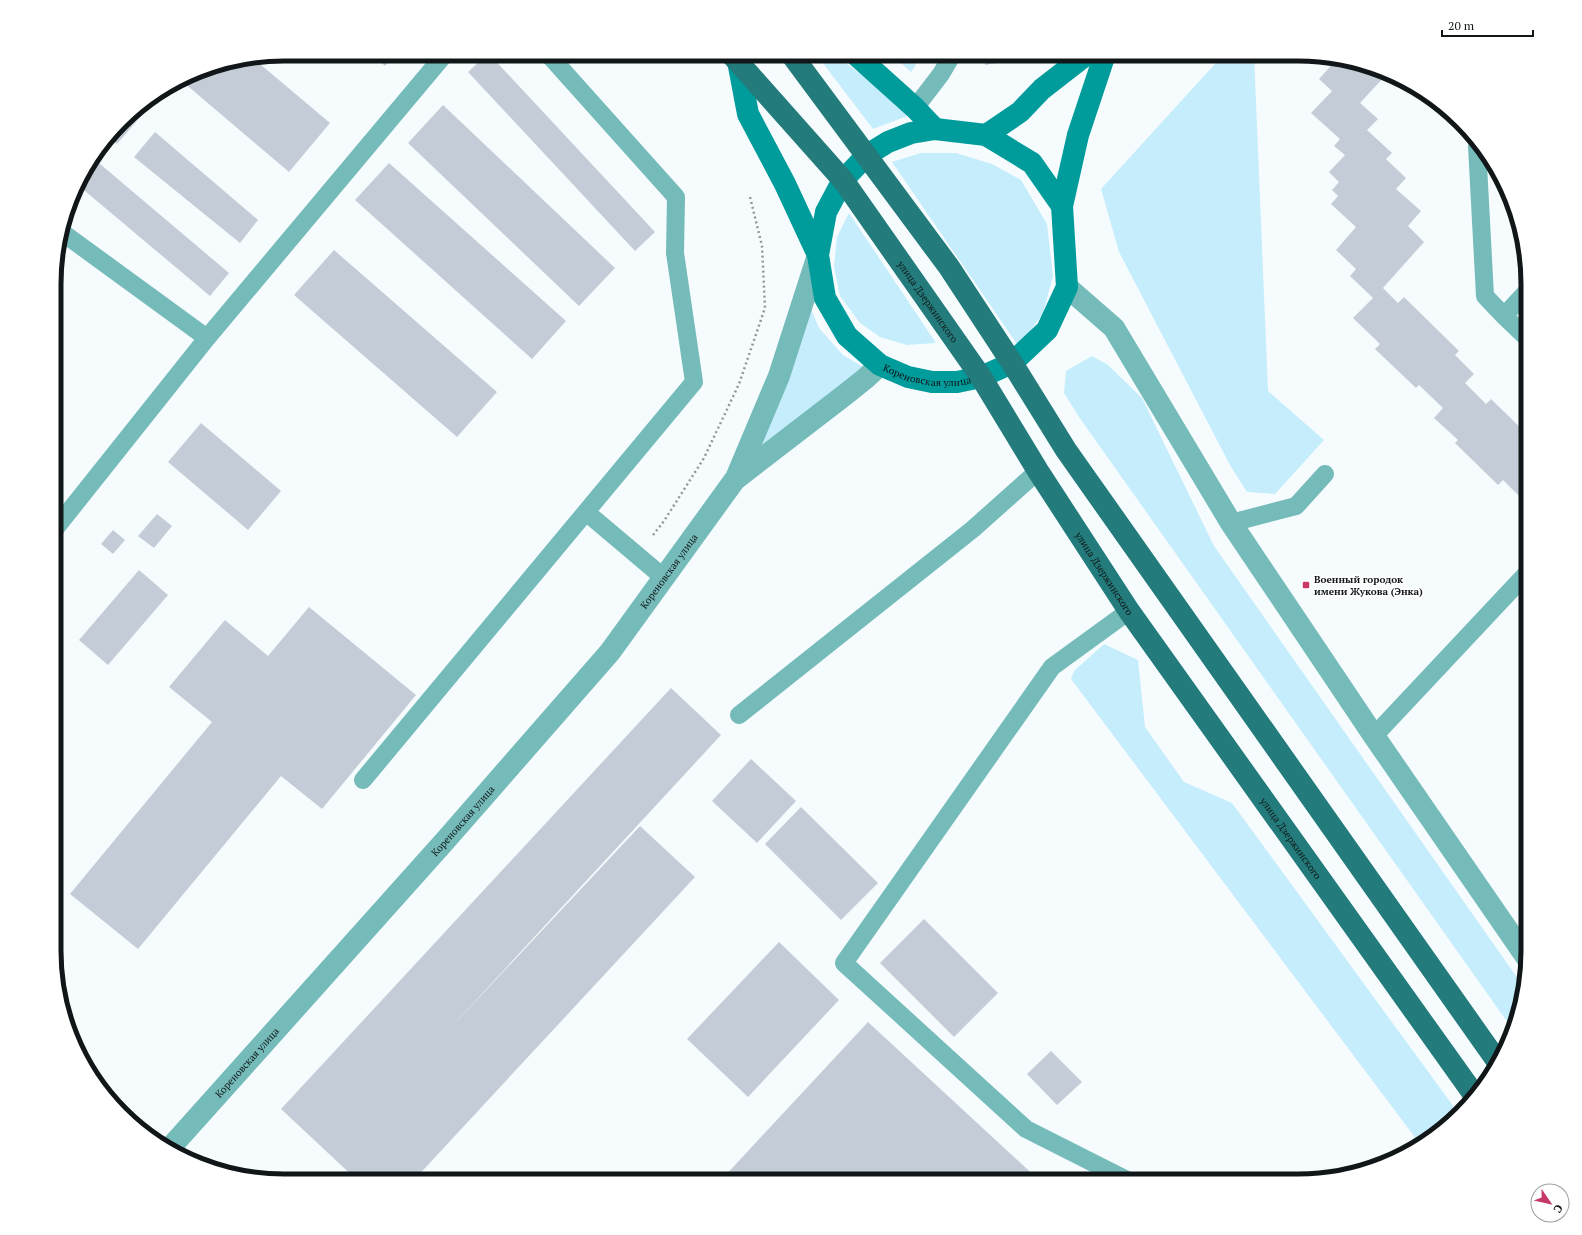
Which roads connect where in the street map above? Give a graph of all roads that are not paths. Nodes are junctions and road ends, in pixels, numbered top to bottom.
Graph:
1 (439, 61) edge
2 (554, 61) edge
3 (735, 61) edge
4 (737, 61) edge
5 (796, 61) edge
6 (862, 61) edge
7 (949, 61) edge
8 (1078, 61) edge
9 (1103, 61) edge
10 (915, 108) junction
11 (935, 129) junction
12 (986, 135) junction
13 (1477, 151) edge
14 (867, 155) junction
15 (843, 180) junction
16 (1062, 206) junction
17 (66, 235) edge
18 (818, 255) junction
19 (1067, 286) junction
20 (1521, 298) edge
21 (1504, 316) junction
22 (1521, 332) edge
23 (207, 338) junction
24 (1012, 363) junction
25 (880, 365) junction
26 (981, 377) junction
27 (1038, 471) junction
28 (1325, 474) dead end
29 (736, 478) junction
30 (586, 512) junction
31 (61, 521) edge
32 (1231, 523) junction
33 (663, 577) junction
34 (1521, 579) edge
35 (1129, 611) junction
36 (740, 715) dead end
37 (1374, 736) junction
38 (364, 780) dead end
39 (1521, 948) edge
40 (1494, 1057) edge
41 (1472, 1091) edge
42 (173, 1145) edge
43 (1115, 1174) edge

1 - 23 lane
2 - 30 lane
3 - 18 street
4 - 15 main road, улица Дзержинского
5 - 14 main road
6 - 10 street
7 - 10 lane
8 - 12 street
9 - 16 street
10 - 11 street
11 - 12 street
11 - 14 street, Кореновская улица
12 - 16 street
13 - 21 lane
14 - 15 street, Кореновская улица
14 - 24 main road
15 - 18 street, Кореновская улица
15 - 26 main road, улица Дзержинского
16 - 19 street
17 - 23 lane
18 - 25 street
18 - 29 street, Кореновская улица
19 - 24 street, Кореновская улица
19 - 32 street
20 - 21 lane
21 - 22 lane
23 - 31 lane
24 - 26 street, Кореновская улица
24 - 40 main road
25 - 26 street, Кореновская улица
25 - 29 street, Кореновская улица
26 - 27 main road, улица Дзержинского
27 - 35 main road, улица Дзержинского
27 - 36 lane
28 - 32 lane
29 - 33 street, Кореновская улица
30 - 33 lane
30 - 38 lane
32 - 37 street
33 - 42 street, Кореновская улица
34 - 37 lane
35 - 41 main road, улица Дзержинского
35 - 43 lane
37 - 39 street

